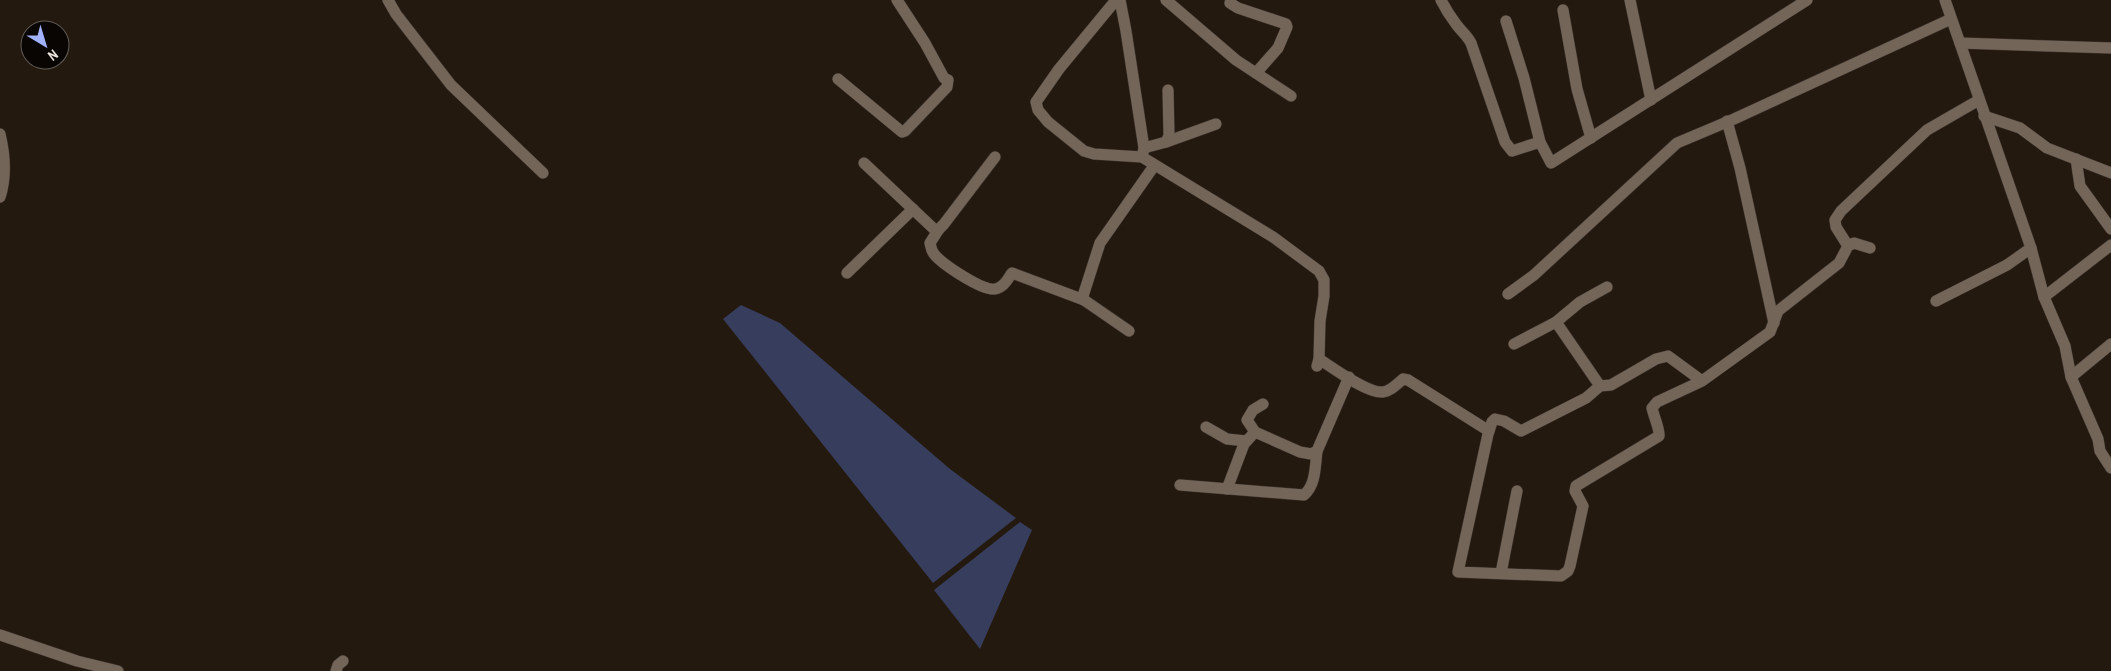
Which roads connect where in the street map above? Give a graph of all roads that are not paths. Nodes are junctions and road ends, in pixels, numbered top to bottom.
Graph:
1 (388, 0) edge
2 (898, 0) edge
3 (1118, 0) edge
4 (1166, 0) edge
5 (1231, 0) edge
6 (1441, 0) edge
7 (1630, 0) edge
8 (1807, 0) edge
9 (1945, 0) edge
10 (1563, 10) dead end
11 (1952, 19) junction
12 (1506, 21) dead end
13 (1960, 43) junction
14 (2111, 48) edge
15 (1256, 73) junction
16 (838, 79) dead end
17 (1168, 90) dead end
18 (1292, 96) dead end
19 (1651, 100) junction
20 (1979, 100) junction
21 (1984, 116) junction
22 (1727, 122) junction
23 (1216, 124) dead end
24 (0, 134) edge
25 (1591, 138) junction
26 (1166, 142) junction
27 (1540, 142) junction
28 (1143, 153) junction
29 (995, 157) dead end
30 (2076, 158) junction
31 (864, 163) dead end
32 (1154, 166) junction
33 (543, 173) dead end
34 (2111, 173) edge
35 (0, 197) edge
36 (913, 209) junction
37 (939, 229) junction
38 (2111, 229) edge
39 (2111, 245) edge
40 (1848, 246) junction
41 (1870, 248) dead end
42 (2031, 248) junction
43 (847, 273) dead end
44 (1607, 288) dead end
45 (1508, 294) dead end
46 (2044, 296) junction
47 (1084, 300) junction
48 (1936, 301) dead end
49 (1556, 322) junction
50 (1774, 323) junction
51 (1129, 331) dead end
52 (1514, 344) dead end
53 (2111, 344) edge
54 (1349, 377) junction
55 (2071, 377) junction
56 (1702, 381) junction
57 (1600, 386) junction
58 (1263, 404) dead end
59 (1206, 427) dead end
60 (1489, 431) junction
61 (1255, 432) junction
62 (1246, 442) junction
63 (2111, 442) edge
64 (1317, 451) junction
65 (2100, 451) junction
66 (2111, 468) edge
67 (1180, 485) dead end
68 (1227, 489) junction
69 (1517, 492) dead end
70 (1501, 573) junction
71 (0, 635) edge
72 (118, 671) edge

1 - 33 street
2 - 16 street
3 - 28 street
3 - 28 street
4 - 15 street
5 - 15 street
6 - 27 street
7 - 19 street
8 - 19 street
9 - 11 street
10 - 25 street
11 - 13 street
11 - 22 street
12 - 27 street
13 - 14 street
13 - 20 street
15 - 18 street
17 - 26 street
19 - 25 street
20 - 21 street
20 - 40 street
21 - 30 street
21 - 42 street
22 - 45 street
22 - 50 street
23 - 26 street
24 - 35 street
25 - 27 street
26 - 28 street
28 - 32 street
29 - 37 street
30 - 34 street
30 - 38 street
31 - 36 street
32 - 47 street
32 - 54 street
36 - 37 street
36 - 43 street
37 - 47 street
39 - 46 street
40 - 41 street
40 - 50 street
42 - 46 street
42 - 48 street
44 - 49 street
46 - 55 street
47 - 51 street
49 - 52 street
49 - 57 street
50 - 56 street
53 - 55 street
54 - 60 street
54 - 64 street
55 - 65 street
56 - 57 street
56 - 70 street
57 - 60 street
58 - 61 street
59 - 62 street
60 - 70 street
61 - 62 street
61 - 64 street
62 - 68 street
63 - 65 street
64 - 68 street
65 - 66 street
67 - 68 street
69 - 70 street
71 - 72 street

